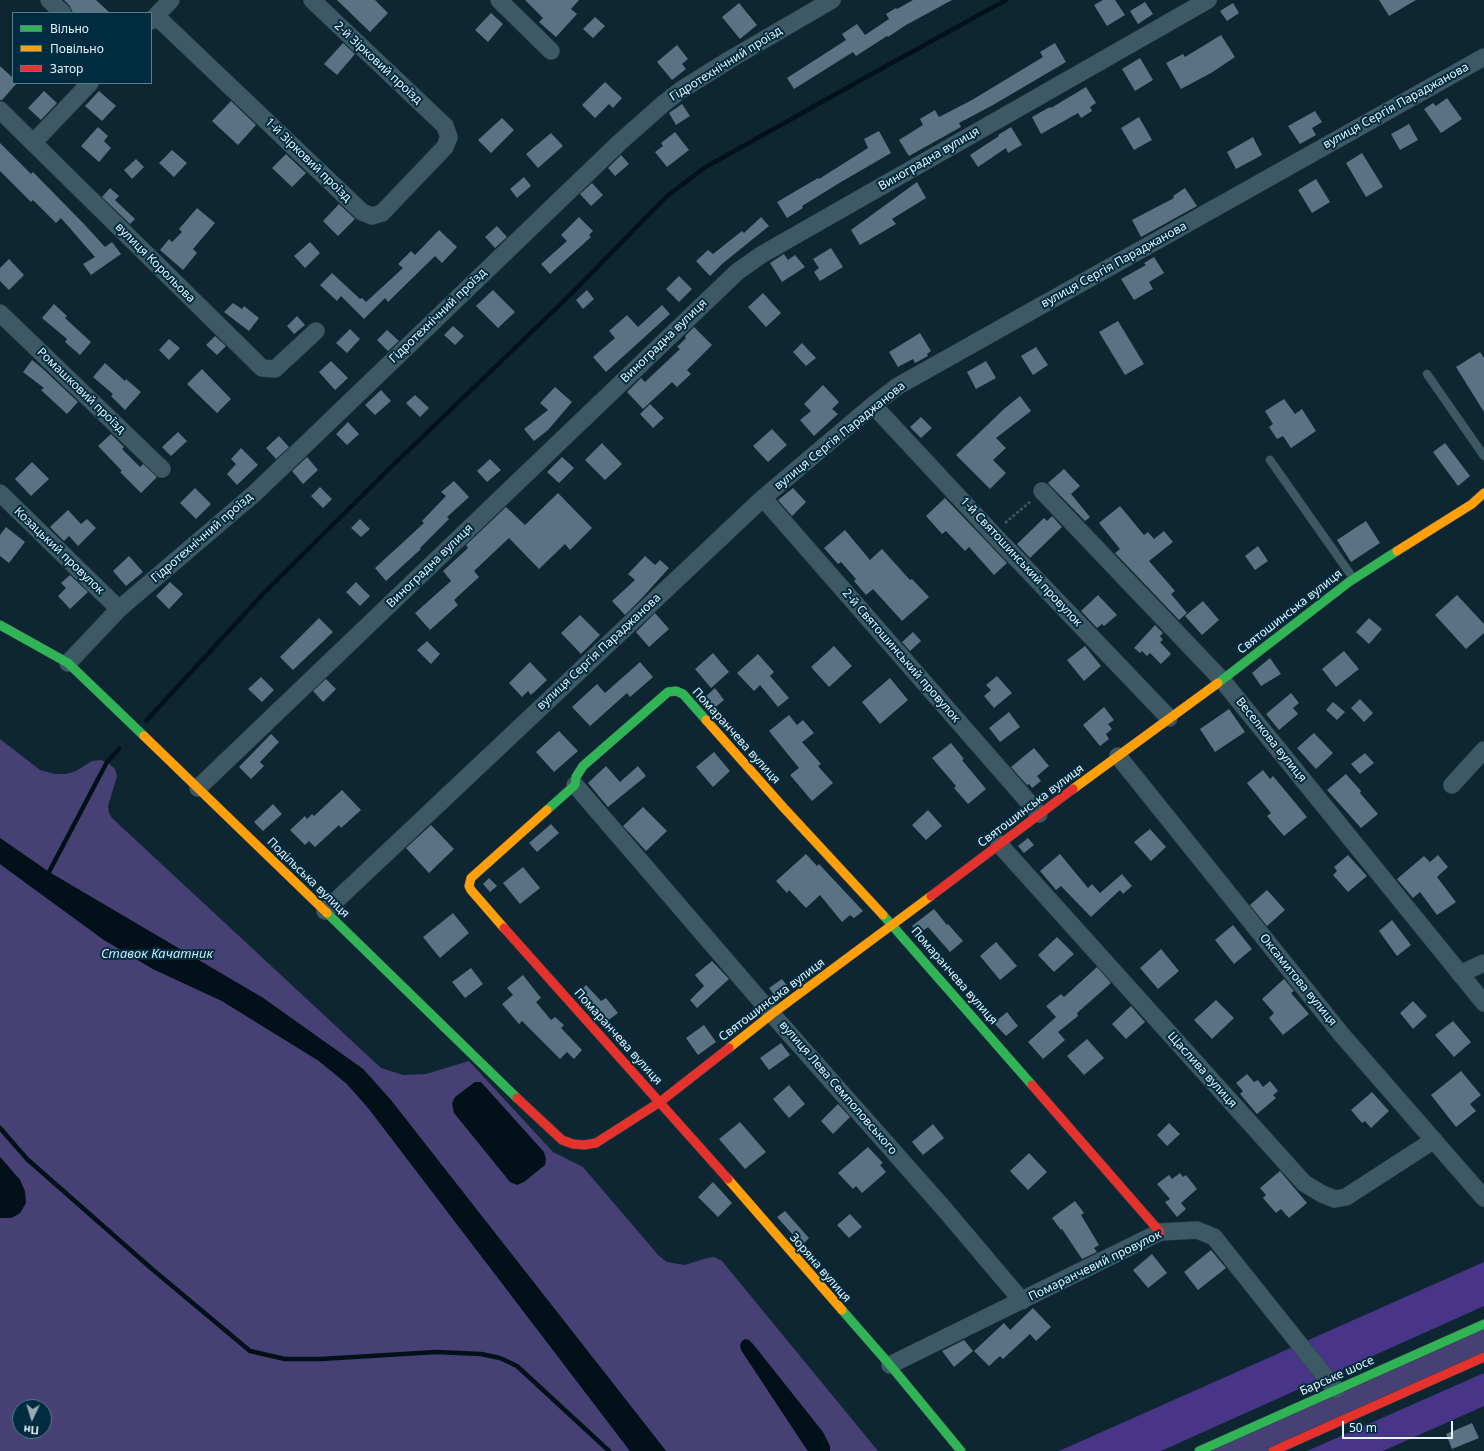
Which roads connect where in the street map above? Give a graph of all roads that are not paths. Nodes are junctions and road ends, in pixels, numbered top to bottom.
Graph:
1 (49, 0) edge
2 (171, 0) edge
3 (312, 0) edge
4 (499, 0) edge
5 (832, 0) edge
6 (1208, 0) edge
7 (62, 12) edge
8 (154, 18) edge
9 (551, 51) dead end
10 (1484, 57) edge
11 (89, 84) edge
12 (0, 110) edge
13 (445, 126) joint
14 (33, 143) junction
15 (0, 313) edge
16 (316, 331) dead end
17 (1427, 374) dead end
18 (873, 405) junction
19 (1484, 456) edge
20 (1270, 460) dead end
21 (162, 469) dead end
22 (1042, 491) road end
23 (0, 493) edge
24 (1484, 493) edge
25 (763, 498) junction
26 (1354, 578) junction
27 (119, 609) junction
28 (0, 625) edge
29 (68, 663) junction
30 (1222, 680) junction
31 (1169, 718) junction
32 (1484, 750) edge
33 (1118, 756) junction
34 (575, 785) junction
35 (1452, 785) dead end
36 (198, 788) junction
37 (1039, 814) junction
38 (999, 844) junction
39 (325, 911) junction
40 (893, 925) junction
41 (1484, 963) edge
42 (1460, 974) junction
43 (1484, 1003) edge
44 (772, 1014) junction
45 (660, 1102) junction
46 (1434, 1140) junction
47 (596, 1143) joint
48 (1484, 1198) edge
49 (1160, 1232) junction
50 (1022, 1301) junction
51 (1484, 1324) edge
52 (1484, 1357) edge
53 (890, 1366) junction
54 (1336, 1390) junction
55 (961, 1451) edge
56 (1199, 1451) edge
57 (1273, 1451) edge

1 - 7 street
2 - 8 street
3 - 13 street, 2-й Зірковий проїзд
4 - 9 street
5 - 27 street, Гідротехнічний проїзд
6 - 36 street, Виноградна вулиця
8 - 13 street, 1-й Зірковий проїзд
10 - 18 street, вулиця Сергія Параджанова
11 - 14 street
12 - 14 street, вулиця Корольова
14 - 16 street, вулиця Корольова
15 - 21 street, Ромашковий проїзд
17 - 19 lane
18 - 25 street, вулиця Сергія Параджанова
18 - 31 street, 1-й Святошинський провулок
20 - 26 lane
22 - 30 street, Веселкова вулиця
23 - 27 street, Козацький провулок
24 - 26 main road, Святошинська вулиця
25 - 37 street, 2-й Святошинський провулок
25 - 39 street, вулиця Сергія Параджанова
26 - 30 main road, Святошинська вулиця
27 - 29 street, Гідротехнічний проїзд
28 - 29 main road, Подільська вулиця
29 - 36 main road, Подільська вулиця
30 - 31 main road, Святошинська вулиця
30 - 42 street, Веселкова вулиця
31 - 33 main road, Святошинська вулиця
32 - 35 street
33 - 37 main road, Святошинська вулиця
33 - 46 street, Оксамитова вулиця
34 - 40 main road, Помаранчева вулиця
34 - 44 street, вулиця Лева Семполовського
34 - 45 main road, Помаранчева вулиця
36 - 39 main road, Подільська вулиця
37 - 38 main road, Святошинська вулиця
38 - 40 main road, Святошинська вулиця
38 - 46 street, Щаслива вулиця
39 - 47 main road, Подільська вулиця
40 - 44 main road, Святошинська вулиця
40 - 49 main road, Помаранчева вулиця
41 - 42 street
42 - 43 street, Веселкова вулиця
44 - 45 main road, Святошинська вулиця
44 - 50 street, вулиця Лева Семполовського
45 - 47 main road, Святошинська вулиця
45 - 53 main road, Зоряна вулиця
46 - 48 street, Оксамитова вулиця
49 - 50 street, Помаранчевий провулок
49 - 54 street, Помаранчевий провулок
50 - 53 street, Помаранчевий провулок
51 - 54 main road, Барське шосе
52 - 57 main road
53 - 55 main road, Зоряна вулиця
54 - 56 main road, Барське шосе

